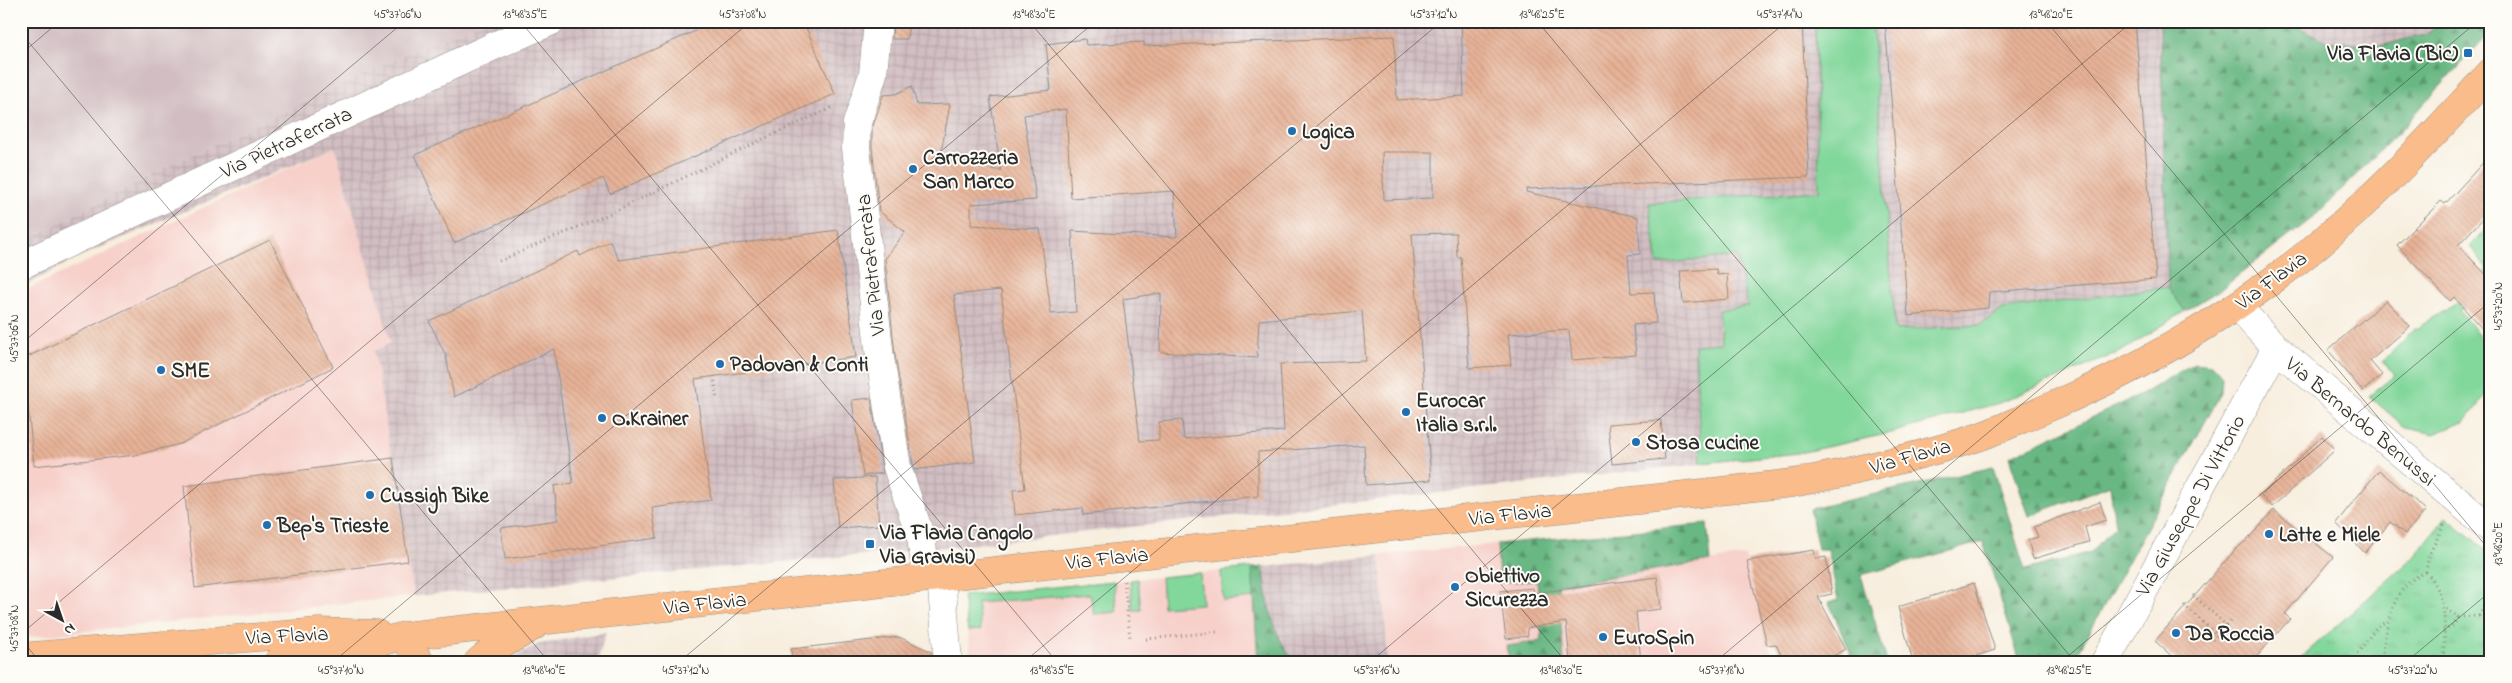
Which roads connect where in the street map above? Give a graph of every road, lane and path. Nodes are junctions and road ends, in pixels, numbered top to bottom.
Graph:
1 (552, 21) edge
2 (878, 21) edge
3 (2491, 72) edge
4 (866, 99) junction
5 (499, 261) dead end
6 (21, 265) edge
7 (2237, 306) junction
8 (2276, 348) junction
9 (714, 376) dead end
10 (717, 400) dead end
11 (2446, 520) dead end
12 (2491, 529) edge
13 (1121, 557) junction
14 (2426, 572) junction
15 (934, 578) junction
16 (2193, 595) dead end
17 (2491, 601) edge
18 (2184, 605) dead end
19 (2443, 607) junction
20 (2491, 615) edge
21 (2479, 616) junction
22 (2458, 617) junction
23 (2232, 619) dead end
24 (544, 620) junction
25 (2386, 622) junction
26 (2226, 625) junction
27 (2443, 631) junction
28 (1217, 632) dead end
29 (2217, 635) junction
30 (404, 636) junction
31 (1130, 638) dead end
32 (1146, 639) dead end
33 (2212, 640) dead end
34 (21, 657) edge
35 (278, 662) edge
36 (385, 662) edge
37 (420, 662) edge
38 (478, 662) edge
39 (948, 662) edge
40 (2105, 662) edge
41 (2352, 662) edge
42 (2382, 662) edge
43 (2443, 662) edge

1 - 6 street, Via Pietraferrata
2 - 4 street, Via Pietraferrata
3 - 7 main road, Via Flavia
4 - 5 path
4 - 15 street, Via Pietraferrata
7 - 8 street, Via Bernardo Benussi
7 - 13 main road, Via Flavia
8 - 12 street, Via Bernardo Benussi
8 - 40 street, Via Giuseppe Di Vittorio
9 - 10 path
11 - 14 path
13 - 15 main road, Via Flavia
13 - 31 path
14 - 19 path
14 - 25 path
15 - 24 main road, Via Flavia
15 - 39 street, Via Pietraferrata
16 - 26 path
17 - 21 path
18 - 29 path
19 - 22 path
19 - 27 path
20 - 21 path
21 - 22 path
22 - 27 path
23 - 26 path
24 - 30 main road, Via Flavia
24 - 38 main road
25 - 41 path
25 - 42 path
26 - 29 path
27 - 43 path
28 - 32 path
29 - 33 path
30 - 34 main road, Via Flavia
30 - 35 main road, Via Flavia
30 - 36 main road
30 - 37 main road

